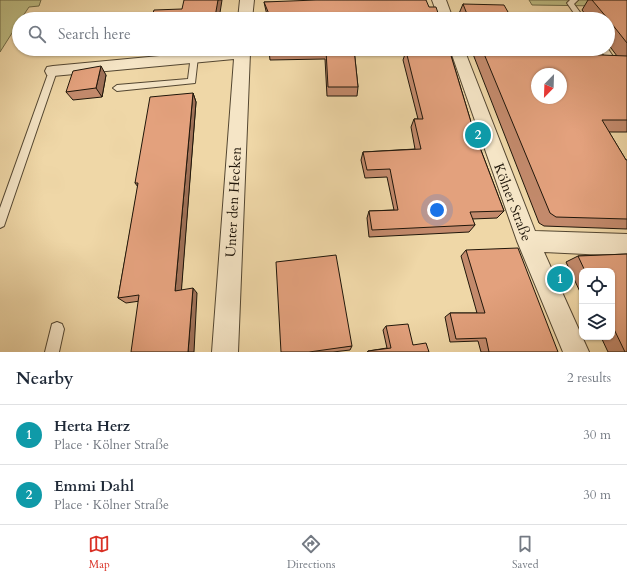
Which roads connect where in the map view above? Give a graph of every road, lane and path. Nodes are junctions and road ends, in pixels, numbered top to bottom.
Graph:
1 (247, 0) edge
2 (439, 0) edge
3 (575, 0) edge
4 (246, 12) edge
5 (443, 12) edge
6 (577, 12) edge
7 (202, 56) edge
8 (242, 56) edge
9 (460, 56) edge
10 (609, 56) edge
11 (194, 57) junction
12 (615, 65) edge
13 (53, 71) joint
14 (117, 88) dead end
15 (0, 223) edge
16 (528, 241) junction
17 (627, 245) edge
18 (57, 328) dead end
19 (52, 352) edge
20 (225, 352) edge
21 (576, 352) edge

1 - 4 street
2 - 5 street
3 - 6 lane
7 - 11 street, Unter den Hecken
8 - 20 street, Unter den Hecken
9 - 16 street, Kölner Straße
10 - 12 lane
11 - 13 street, Unter den Hecken
11 - 14 lane
13 - 15 lane, Unter den Hecken
16 - 17 street
16 - 21 street, Kölner Straße
18 - 19 lane

